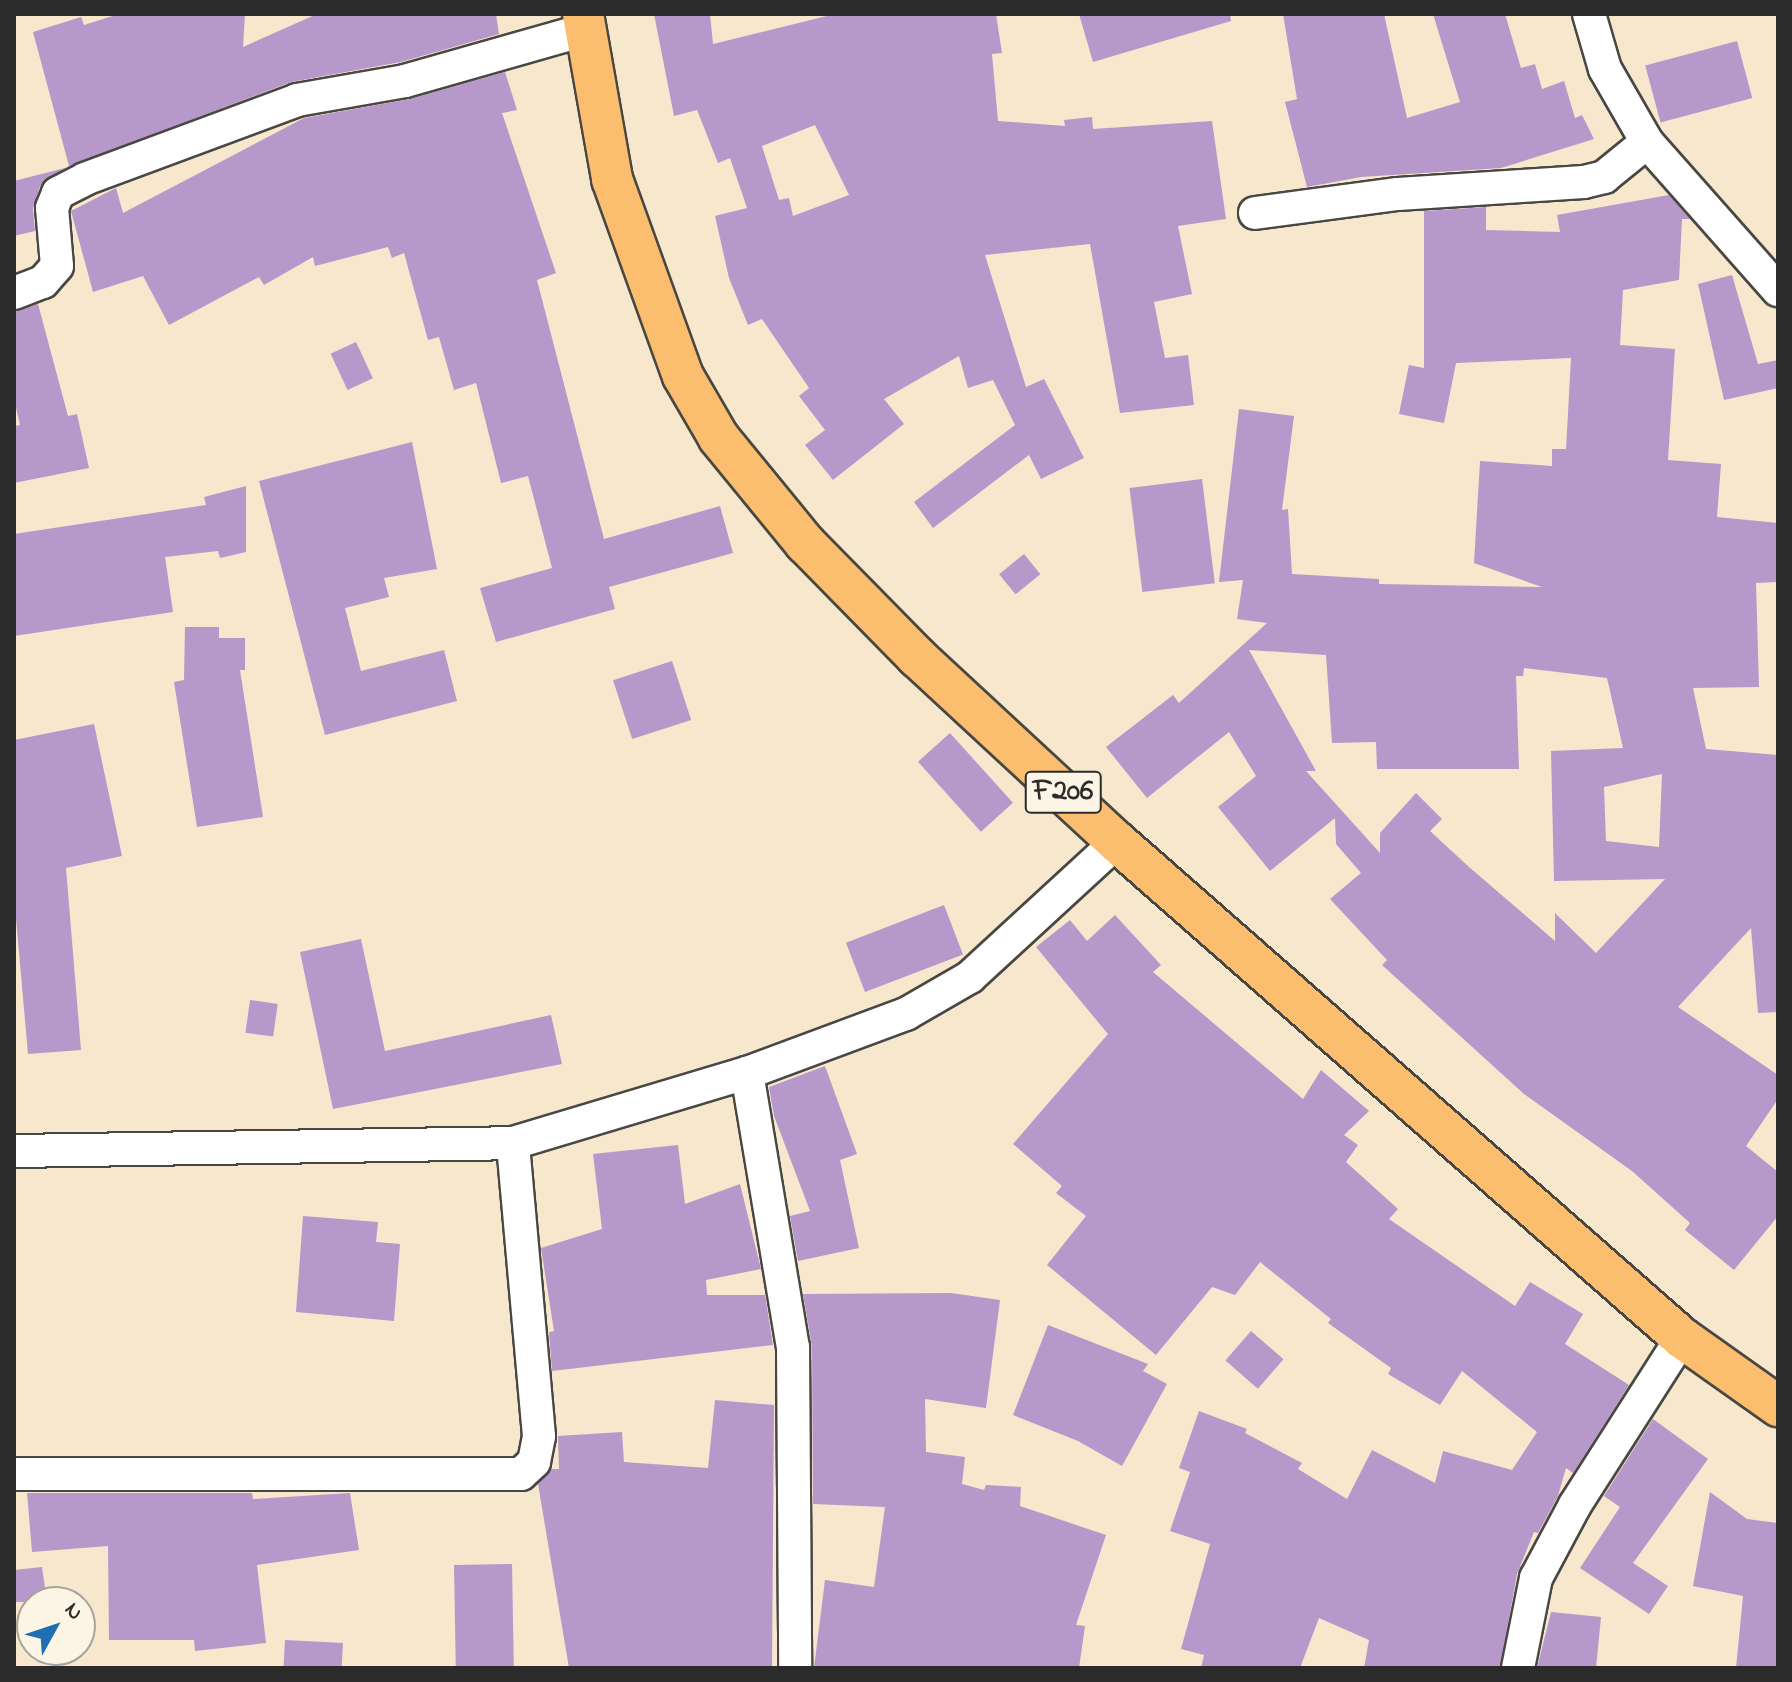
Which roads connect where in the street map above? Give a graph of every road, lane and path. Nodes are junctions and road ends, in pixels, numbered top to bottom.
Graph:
1 (1589, 14) edge
2 (584, 22) edge
3 (1647, 142) junction
4 (1255, 213) dead end
5 (1778, 290) edge
6 (14, 293) edge
7 (1117, 842) junction
8 (747, 1073) junction
9 (513, 1143) junction
10 (14, 1151) edge
11 (1682, 1338) junction
12 (1778, 1406) edge
13 (14, 1474) edge
14 (795, 1668) edge
15 (1518, 1668) edge

1 - 3 street
2 - 6 street
2 - 7 main road, F206
3 - 4 street
3 - 5 street
7 - 8 street
7 - 11 main road, F206
8 - 9 street
8 - 14 street
9 - 10 street
9 - 13 street
11 - 12 main road, F206
11 - 15 street

